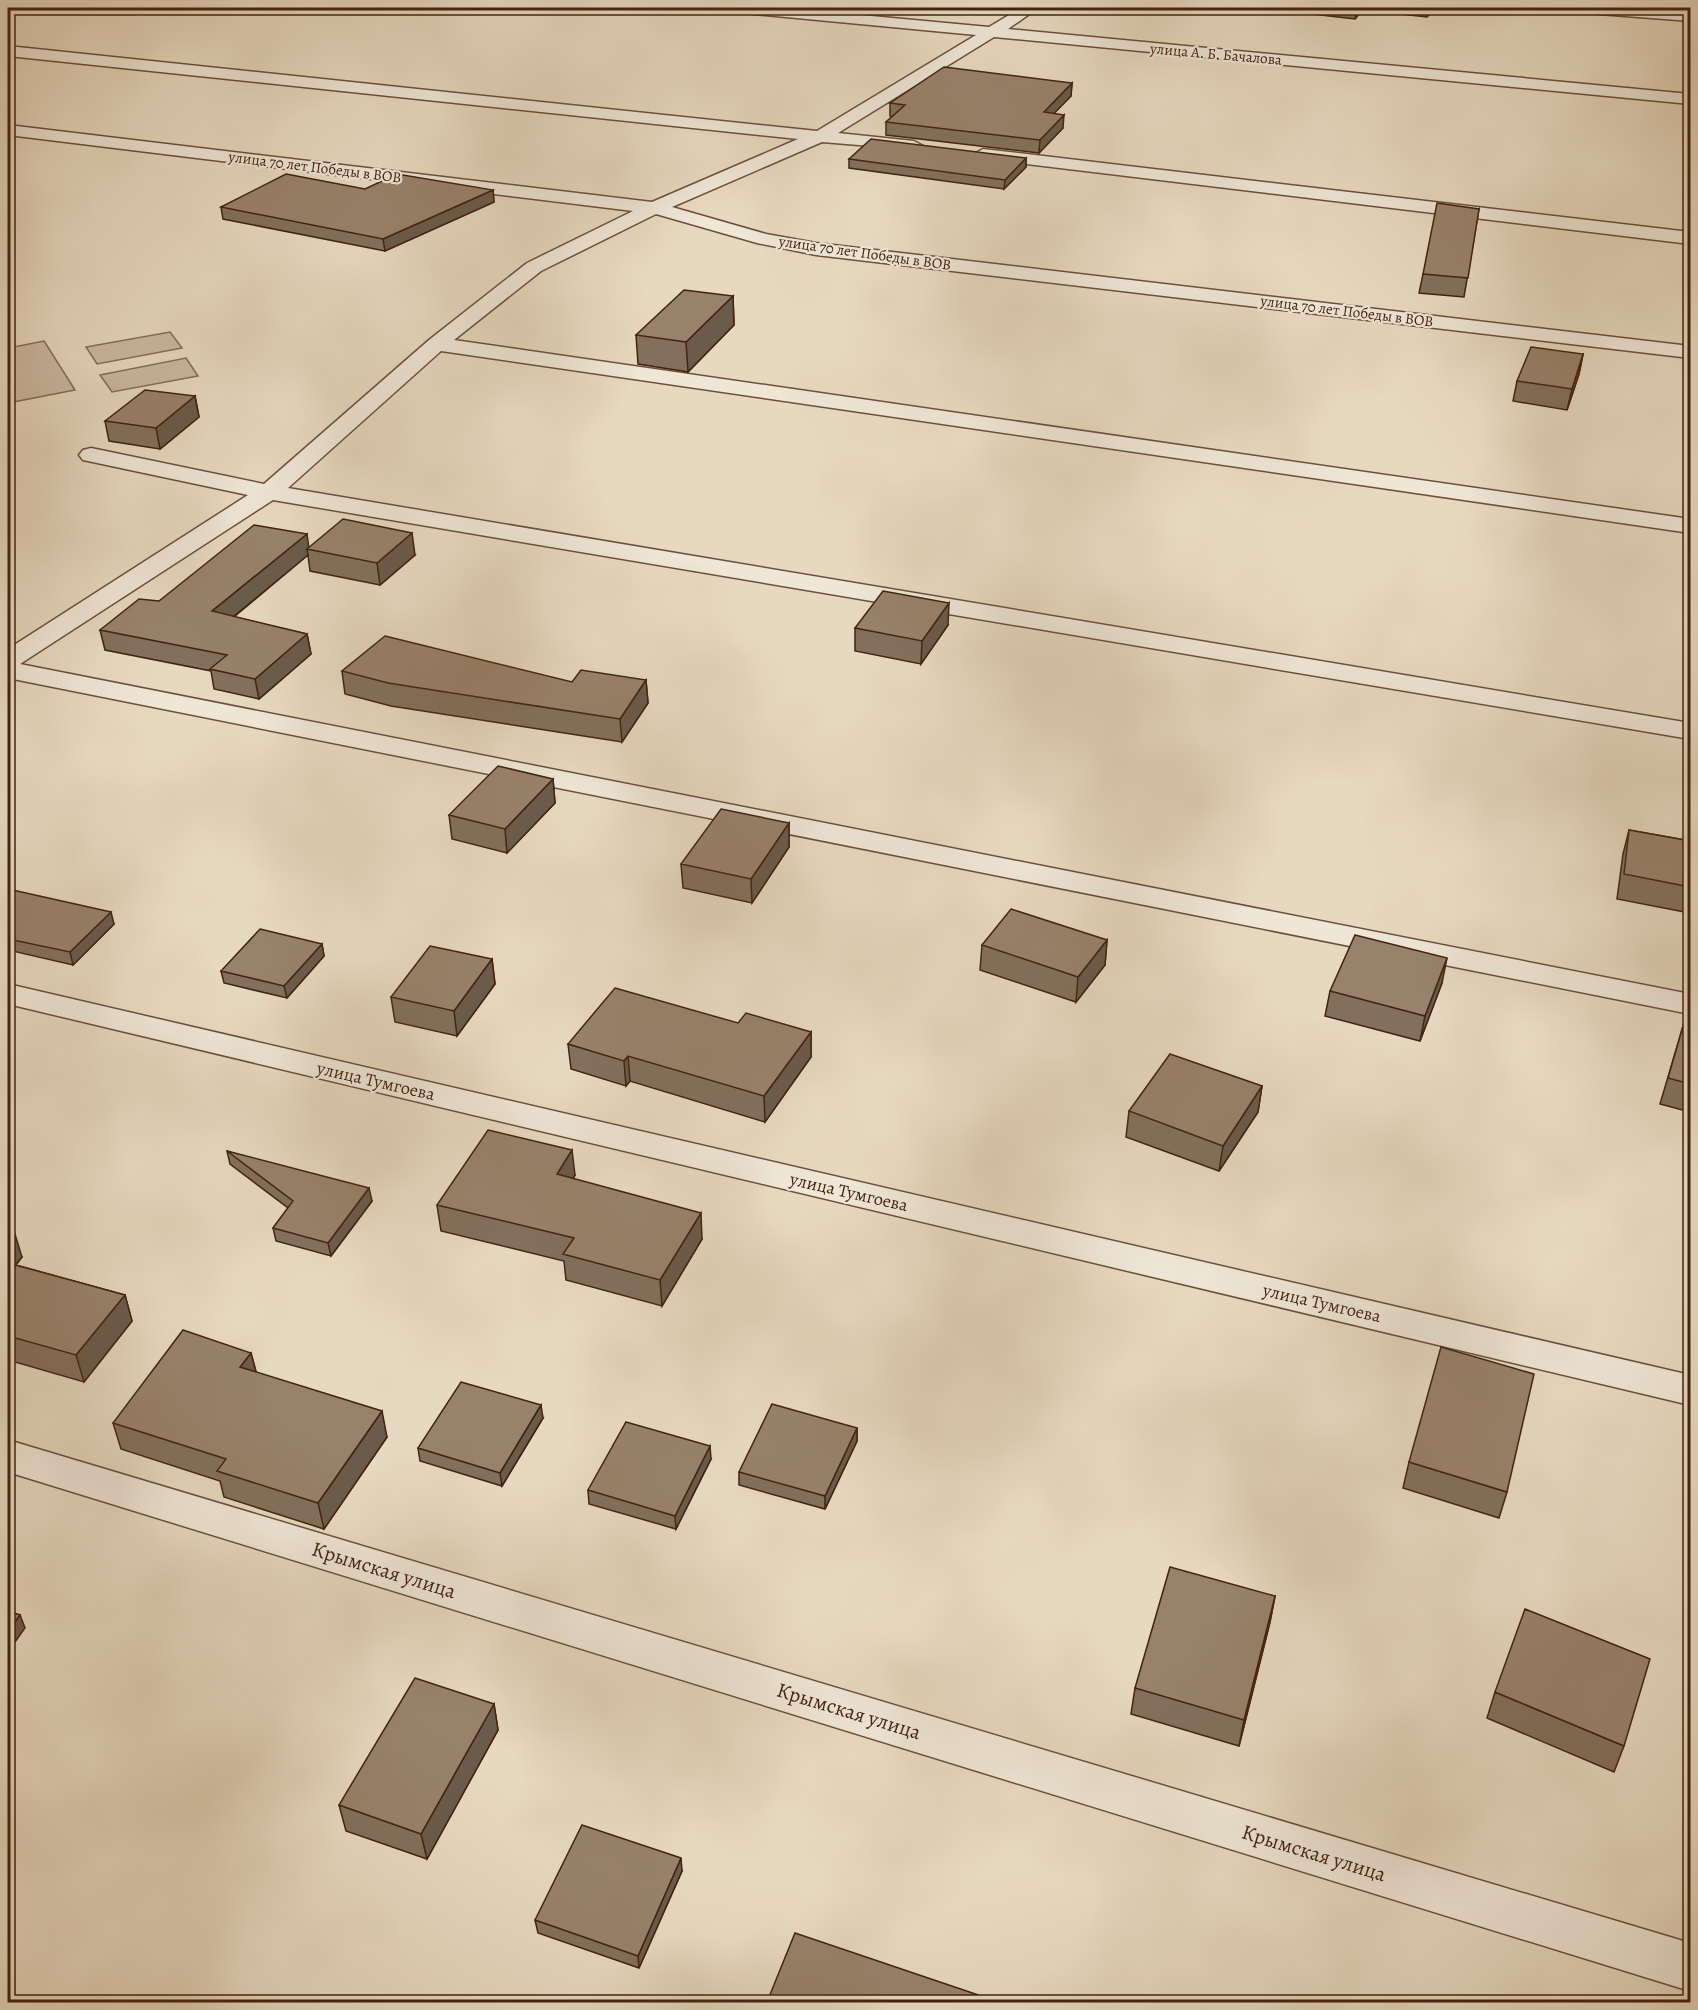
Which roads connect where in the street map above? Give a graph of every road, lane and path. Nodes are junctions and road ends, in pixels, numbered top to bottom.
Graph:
1 (742, 8) edge
2 (1031, 8) edge
3 (1586, 8) edge
4 (1690, 17) edge
5 (989, 32) junction
6 (8, 51) edge
7 (1690, 99) edge
8 (8, 130) edge
9 (822, 135) junction
10 (929, 148) edge
11 (965, 152) edge
12 (654, 208) junction
13 (1690, 238) edge
14 (436, 344) junction
15 (1690, 352) edge
16 (91, 455) dead end
17 (269, 492) junction
18 (1690, 526) edge
19 (8, 660) edge
20 (8, 670) edge
21 (1690, 731) edge
22 (8, 994) edge
23 (1690, 1004) edge
24 (1690, 1390) edge
25 (8, 1456) edge
26 (1690, 1967) edge

1 - 5 street, улица А. Б. Бачалова
2 - 5 street
3 - 4 street
5 - 7 street, улица А. Б. Бачалова
5 - 9 street
6 - 9 street
8 - 12 street, улица 70 лет Победы в ВОВ
9 - 10 street
9 - 12 street
11 - 13 street
12 - 14 street
12 - 15 street, улица 70 лет Победы в ВОВ
14 - 17 street
14 - 18 street
16 - 17 street
17 - 19 street
17 - 21 street
20 - 23 street
22 - 24 street, улица Тумгоева
25 - 26 street, Крымская улица

